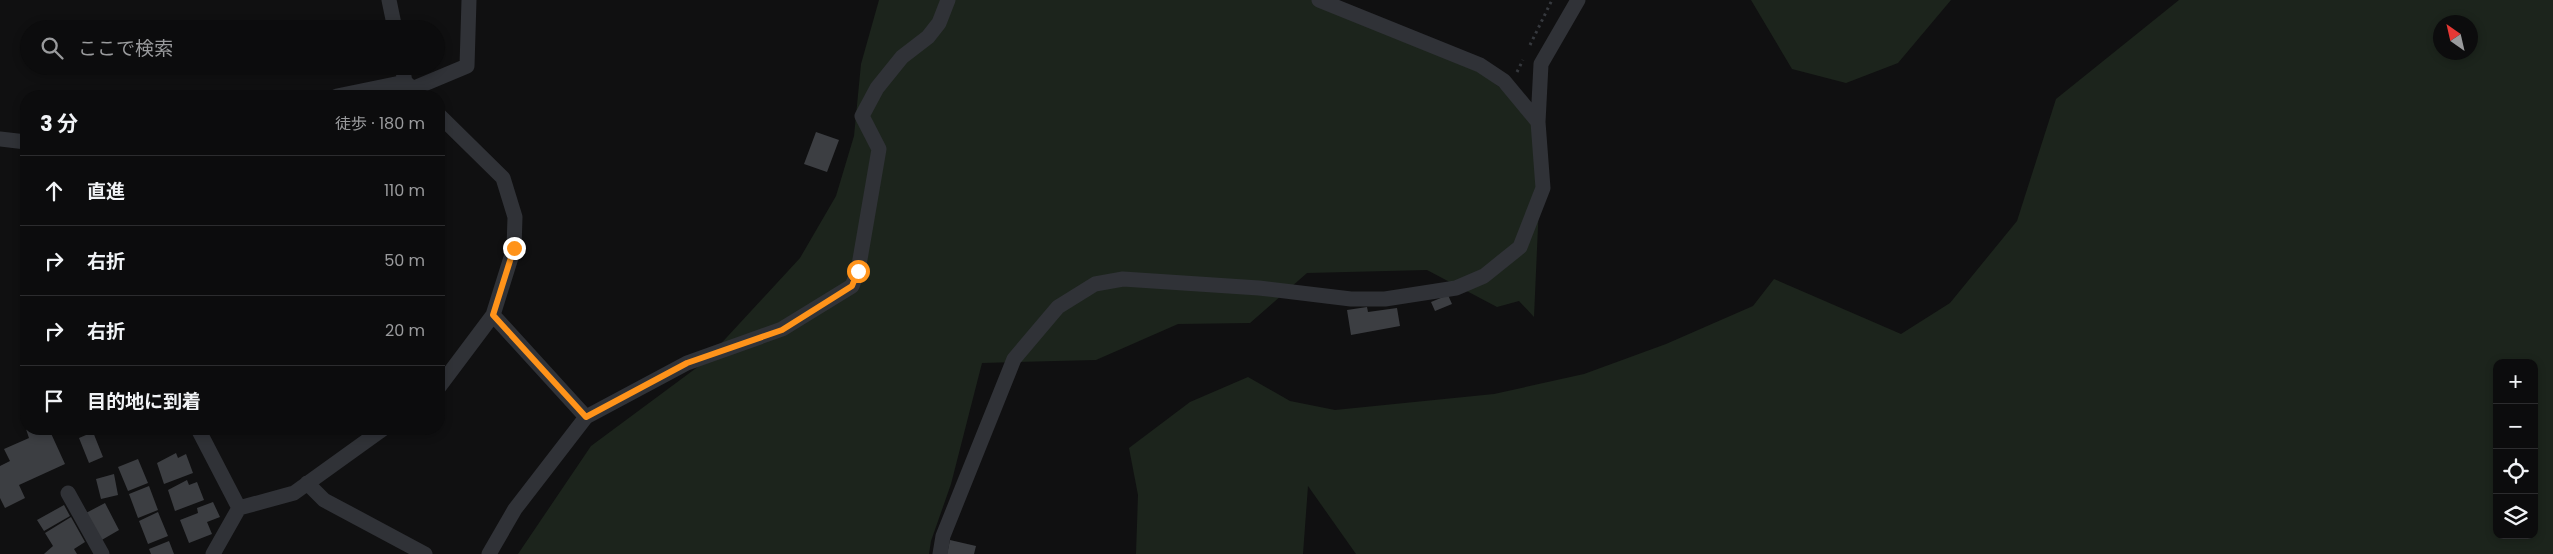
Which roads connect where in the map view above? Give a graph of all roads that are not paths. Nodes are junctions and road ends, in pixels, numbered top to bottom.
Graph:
1 (389, 0) edge
2 (469, 0) edge
3 (948, 0) edge
4 (1319, 0) edge
5 (1578, 0) edge
6 (393, 20) edge
7 (406, 75) edge
8 (412, 89) edge
9 (445, 121) edge
10 (1538, 122) junction
11 (0, 139) edge
12 (20, 141) edge
13 (493, 315) junction
14 (445, 379) edge
15 (586, 417) junction
16 (201, 435) edge
17 (374, 435) edge
18 (307, 483) junction
19 (68, 493) dead end
20 (239, 508) junction
21 (102, 554) edge
22 (213, 554) edge
23 (425, 554) edge
24 (490, 554) edge
25 (940, 554) edge

1 - 6 street
2 - 8 street
3 - 15 street
4 - 10 street
5 - 10 street
7 - 8 street
9 - 13 street
10 - 25 street
11 - 12 street
13 - 14 street
13 - 15 street
15 - 24 street
16 - 20 street
17 - 18 street
18 - 20 street
18 - 23 street
19 - 21 street
20 - 22 street

